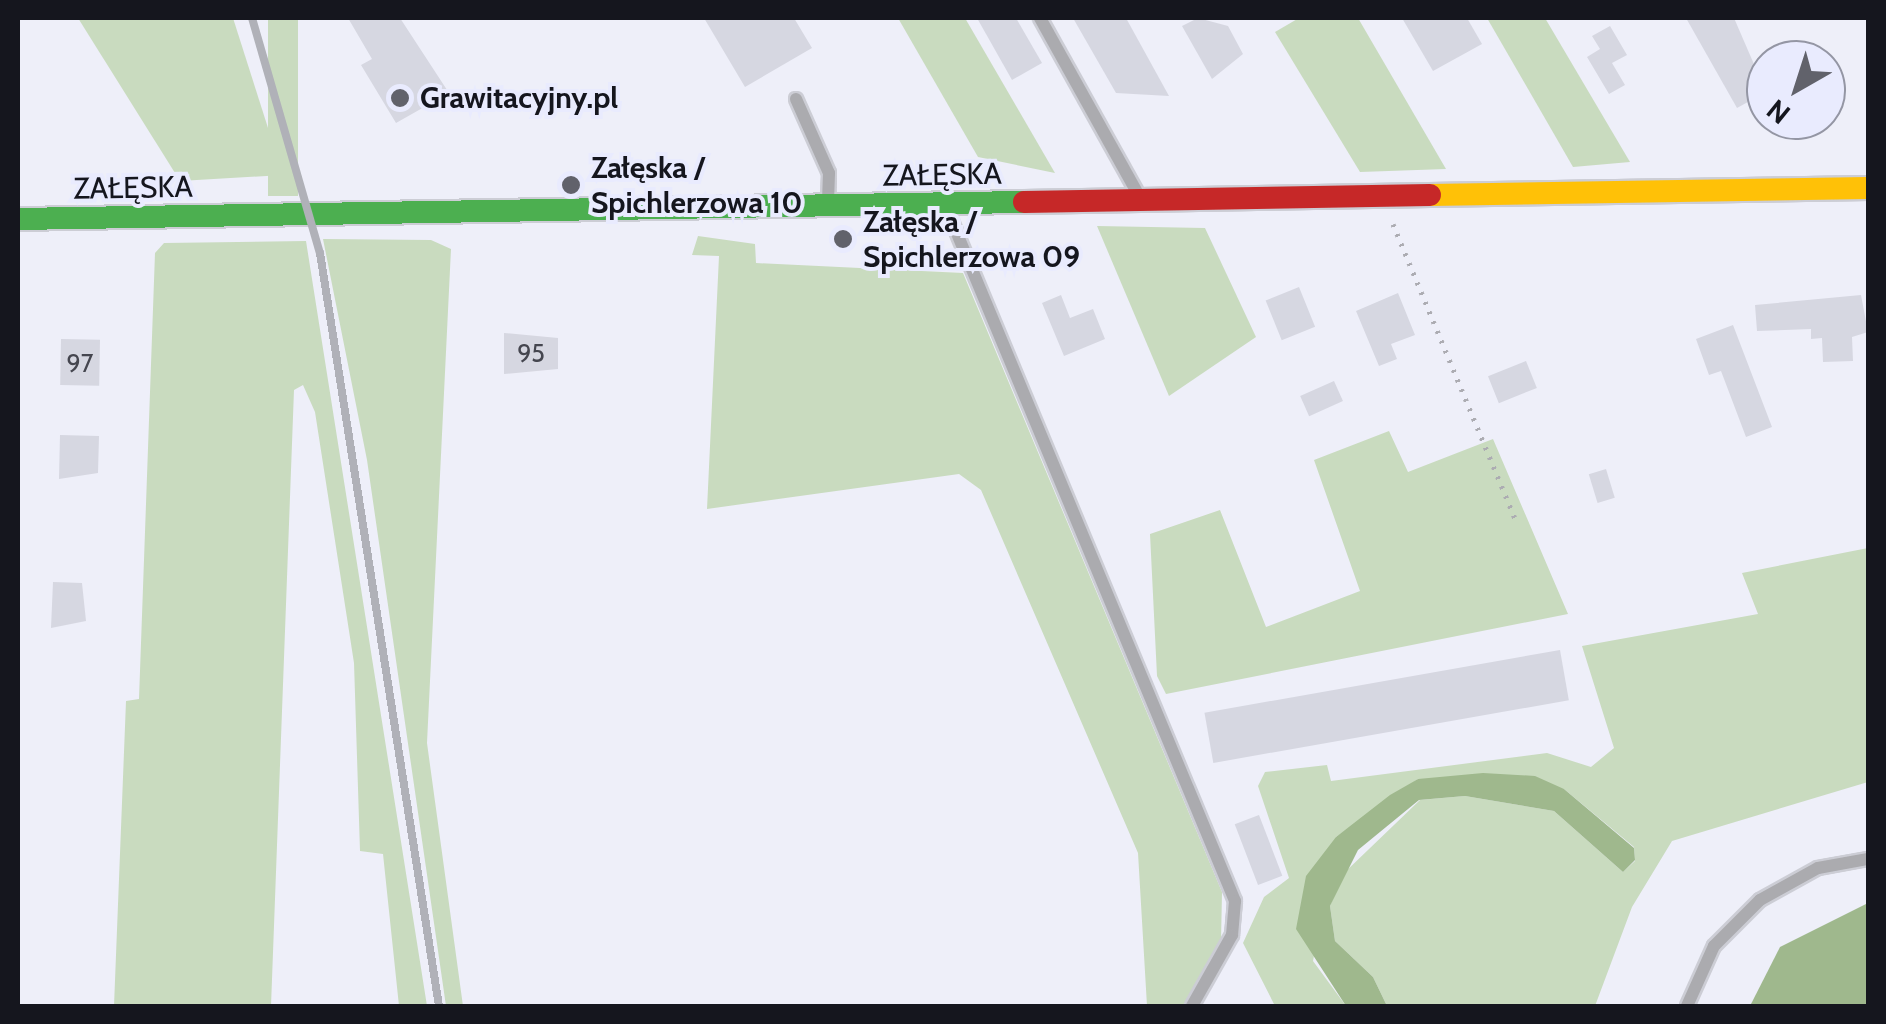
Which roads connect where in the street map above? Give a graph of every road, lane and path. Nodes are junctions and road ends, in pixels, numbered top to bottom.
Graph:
1 (1040, 18) edge
2 (796, 99) dead end
3 (1868, 188) edge
4 (1382, 195) junction
5 (1140, 199) junction
6 (946, 205) junction
7 (828, 207) junction
8 (18, 219) edge
9 (1516, 522) dead end
10 (1868, 859) edge
11 (1192, 1006) edge
12 (1687, 1006) edge

1 - 5 lane
2 - 7 lane
3 - 4 street, ZAŁĘSKA
4 - 5 street, ZAŁĘSKA
4 - 9 path
5 - 6 street, ZAŁĘSKA
6 - 7 street, ZAŁĘSKA
6 - 11 lane
7 - 8 street, ZAŁĘSKA
10 - 12 lane

